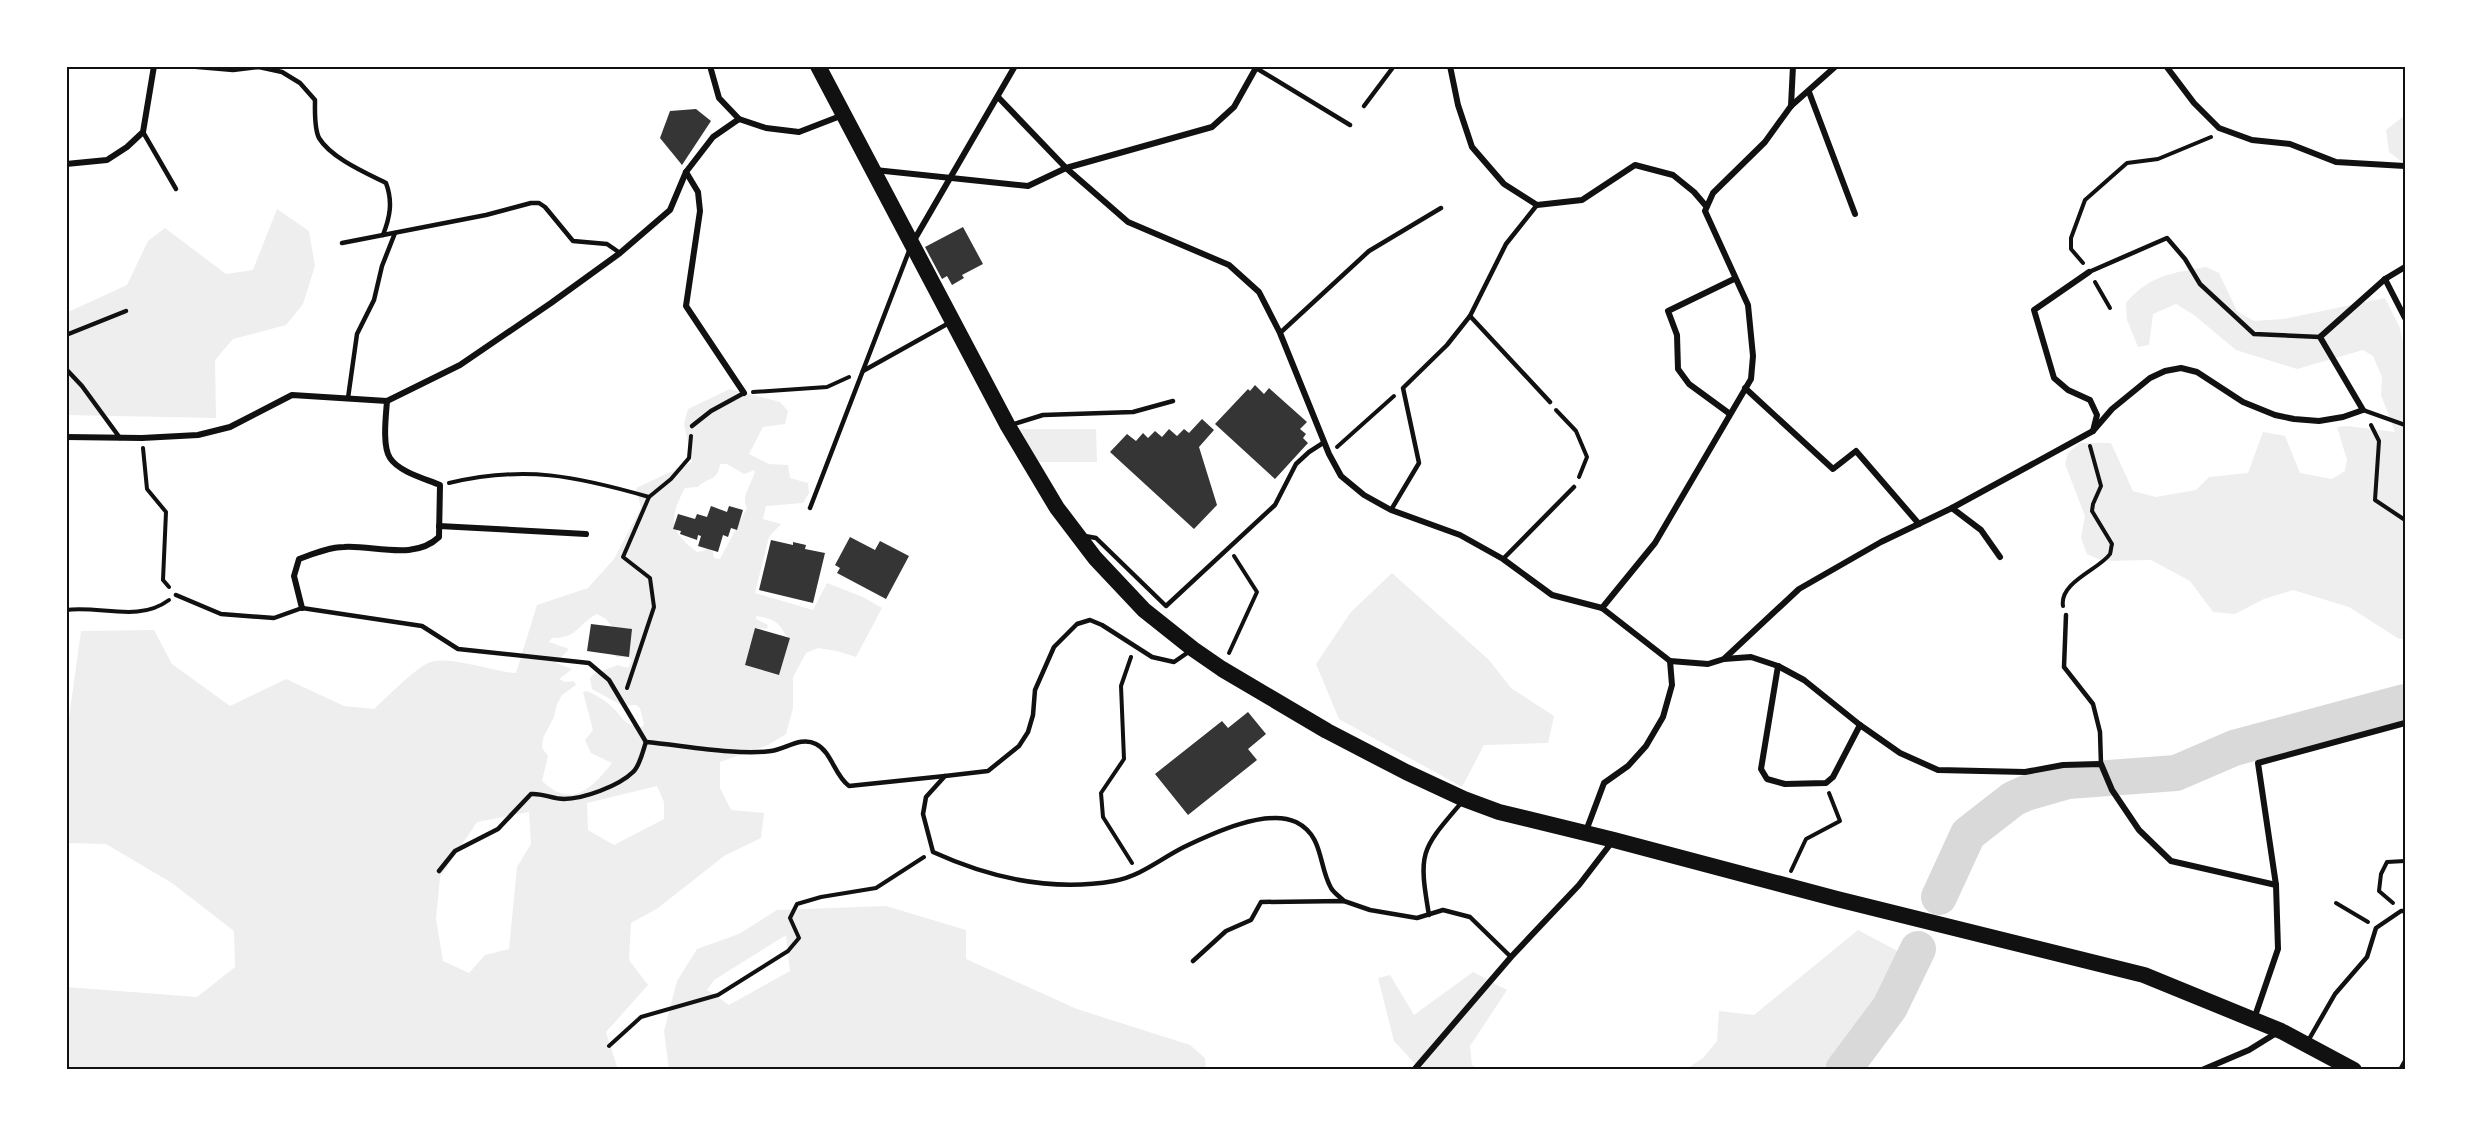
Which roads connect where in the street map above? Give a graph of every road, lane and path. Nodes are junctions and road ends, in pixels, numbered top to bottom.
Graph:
1 (154, 66) edge
2 (186, 66) edge
3 (710, 66) edge
4 (818, 66) edge
5 (1015, 66) edge
6 (1394, 66) edge
7 (1450, 66) edge
8 (1792, 66) edge
9 (1836, 66) edge
10 (2166, 66) edge
11 (1256, 67) edge
12 (1809, 92) junction
13 (998, 97) junction
14 (1364, 106) dead end
15 (1791, 106) junction
16 (844, 115) junction
17 (739, 119) junction
18 (1350, 125) dead end
19 (2225, 130) junction
20 (143, 132) junction
21 (66, 164) edge
22 (2405, 166) edge
23 (1066, 168) junction
24 (874, 170) junction
25 (686, 172) junction
26 (948, 179) junction
27 (176, 189) dead end
28 (1537, 205) junction
29 (1706, 206) junction
30 (1441, 208) dead end
31 (1855, 214) dead end
32 (395, 233) junction
33 (383, 235) junction
34 (2071, 238) dead end
35 (342, 243) dead end
36 (911, 245) junction
37 (620, 253) junction
38 (2405, 267) edge
39 (2089, 272) joint
40 (1734, 279) junction
41 (2385, 279) junction
42 (126, 311) dead end
43 (1470, 316) junction
44 (2405, 318) edge
45 (954, 320) junction
46 (1280, 333) junction
47 (66, 335) edge
48 (2320, 337) junction
49 (66, 369) edge
50 (863, 371) junction
51 (1403, 388) junction
52 (1745, 388) junction
53 (744, 393) junction
54 (348, 398) junction
55 (387, 401) junction
56 (1173, 401) dead end
57 (1550, 402) joint
58 (2363, 410) junction
59 (1730, 414) junction
60 (2405, 425) edge
61 (692, 426) joint
62 (1008, 426) junction
63 (2090, 433) junction
64 (66, 437) edge
65 (120, 438) junction
66 (142, 438) junction
67 (1323, 443) junction
68 (1329, 454) junction
69 (440, 485) junction
70 (1574, 487) joint
71 (649, 497) junction
72 (810, 508) dead end
73 (1952, 508) junction
74 (1391, 510) junction
75 (2405, 520) edge
76 (1919, 524) junction
77 (439, 526) junction
78 (586, 534) dead end
79 (1077, 534) junction
80 (1229, 548) junction
81 (2000, 557) dead end
82 (1503, 559) junction
83 (176, 595) junction
84 (302, 608) junction
85 (1602, 608) junction
86 (66, 610) edge
87 (2066, 615) joint
88 (1135, 646) junction
89 (1192, 649) junction
90 (1724, 659) junction
91 (1670, 661) junction
92 (1778, 666) junction
93 (1222, 669) junction
94 (626, 709) junction
95 (2405, 723) edge
96 (1860, 726) junction
97 (646, 742) junction
98 (2101, 764) junction
99 (945, 776) junction
100 (1826, 783) junction
101 (1464, 799) junction
102 (1585, 833) junction
103 (1614, 840) junction
104 (933, 852) junction
105 (2405, 861) edge
106 (439, 872) dead end
107 (1139, 874) junction
108 (1785, 885) junction
109 (2276, 885) junction
110 (1344, 901) junction
111 (2336, 903) dead end
112 (2403, 911) edge
113 (1429, 915) junction
114 (2376, 928) junction
115 (1511, 957) junction
116 (1193, 961) dead end
117 (2254, 1019) junction
118 (2281, 1030) junction
119 (2307, 1044) junction
120 (609, 1046) dead end
121 (2405, 1061) edge
122 (1414, 1070) edge
123 (2202, 1070) edge
124 (2354, 1070) edge
125 (2400, 1070) edge

1 - 20 street
2 - 33 lane
3 - 17 street
4 - 16 highway
5 - 13 street
6 - 14 lane
7 - 28 street
8 - 15 street
9 - 12 street
10 - 19 street
11 - 18 lane
11 - 23 street
12 - 15 street
12 - 31 street
13 - 23 street
13 - 26 street
15 - 29 street
16 - 17 street
16 - 24 highway
17 - 25 street
19 - 22 street
19 - 34 path
20 - 21 street
20 - 27 lane
23 - 26 street
23 - 46 street
24 - 26 street
24 - 36 highway
25 - 37 street
25 - 53 street
26 - 36 street
28 - 29 street
28 - 43 lane
29 - 40 street
30 - 46 lane
32 - 33 lane
32 - 37 lane
32 - 54 lane
33 - 35 lane
36 - 45 highway
36 - 50 lane
37 - 55 street
38 - 41 street
39 - 48 lane
39 - 63 street
40 - 52 street
40 - 59 street
41 - 44 street
41 - 48 street
42 - 47 lane
43 - 51 lane
43 - 57 lane
45 - 50 lane
45 - 62 highway
46 - 67 street
48 - 58 street
49 - 65 lane
50 - 53 path
50 - 72 lane
51 - 68 path
51 - 74 lane
52 - 59 street
52 - 76 street
53 - 61 lane
54 - 55 street
54 - 66 street
55 - 69 street
56 - 62 lane
57 - 70 path
58 - 60 lane
58 - 63 street
58 - 75 path
59 - 85 street
61 - 71 path
62 - 79 highway
63 - 73 street
63 - 87 path
64 - 65 street
65 - 66 street
66 - 83 path
67 - 68 street
67 - 80 lane
68 - 74 street
69 - 71 path
69 - 77 street
70 - 82 lane
71 - 94 path
73 - 76 street
73 - 81 street
74 - 82 street
76 - 90 street
77 - 78 street
77 - 84 street
79 - 80 lane
79 - 89 highway
80 - 93 path
82 - 85 street
83 - 84 lane
83 - 86 path
84 - 94 lane
85 - 91 street
87 - 98 lane
88 - 89 lane
88 - 99 lane
88 - 107 path
89 - 93 highway
90 - 91 street
90 - 92 street
91 - 102 street
92 - 96 street
92 - 100 street
93 - 101 highway
94 - 97 lane
95 - 109 street
96 - 98 street
96 - 100 street
97 - 99 lane
97 - 106 lane
98 - 109 street
99 - 104 lane
100 - 108 path
101 - 102 highway
101 - 113 lane
102 - 103 highway
103 - 108 highway
103 - 115 street
104 - 107 lane
104 - 120 path
105 - 112 path
107 - 110 lane
108 - 117 highway
109 - 117 street
110 - 113 lane
110 - 116 lane
111 - 114 path
112 - 114 lane
113 - 115 lane
114 - 119 lane
115 - 122 street
117 - 118 highway
118 - 119 highway
118 - 123 street
119 - 124 highway
121 - 125 lane

